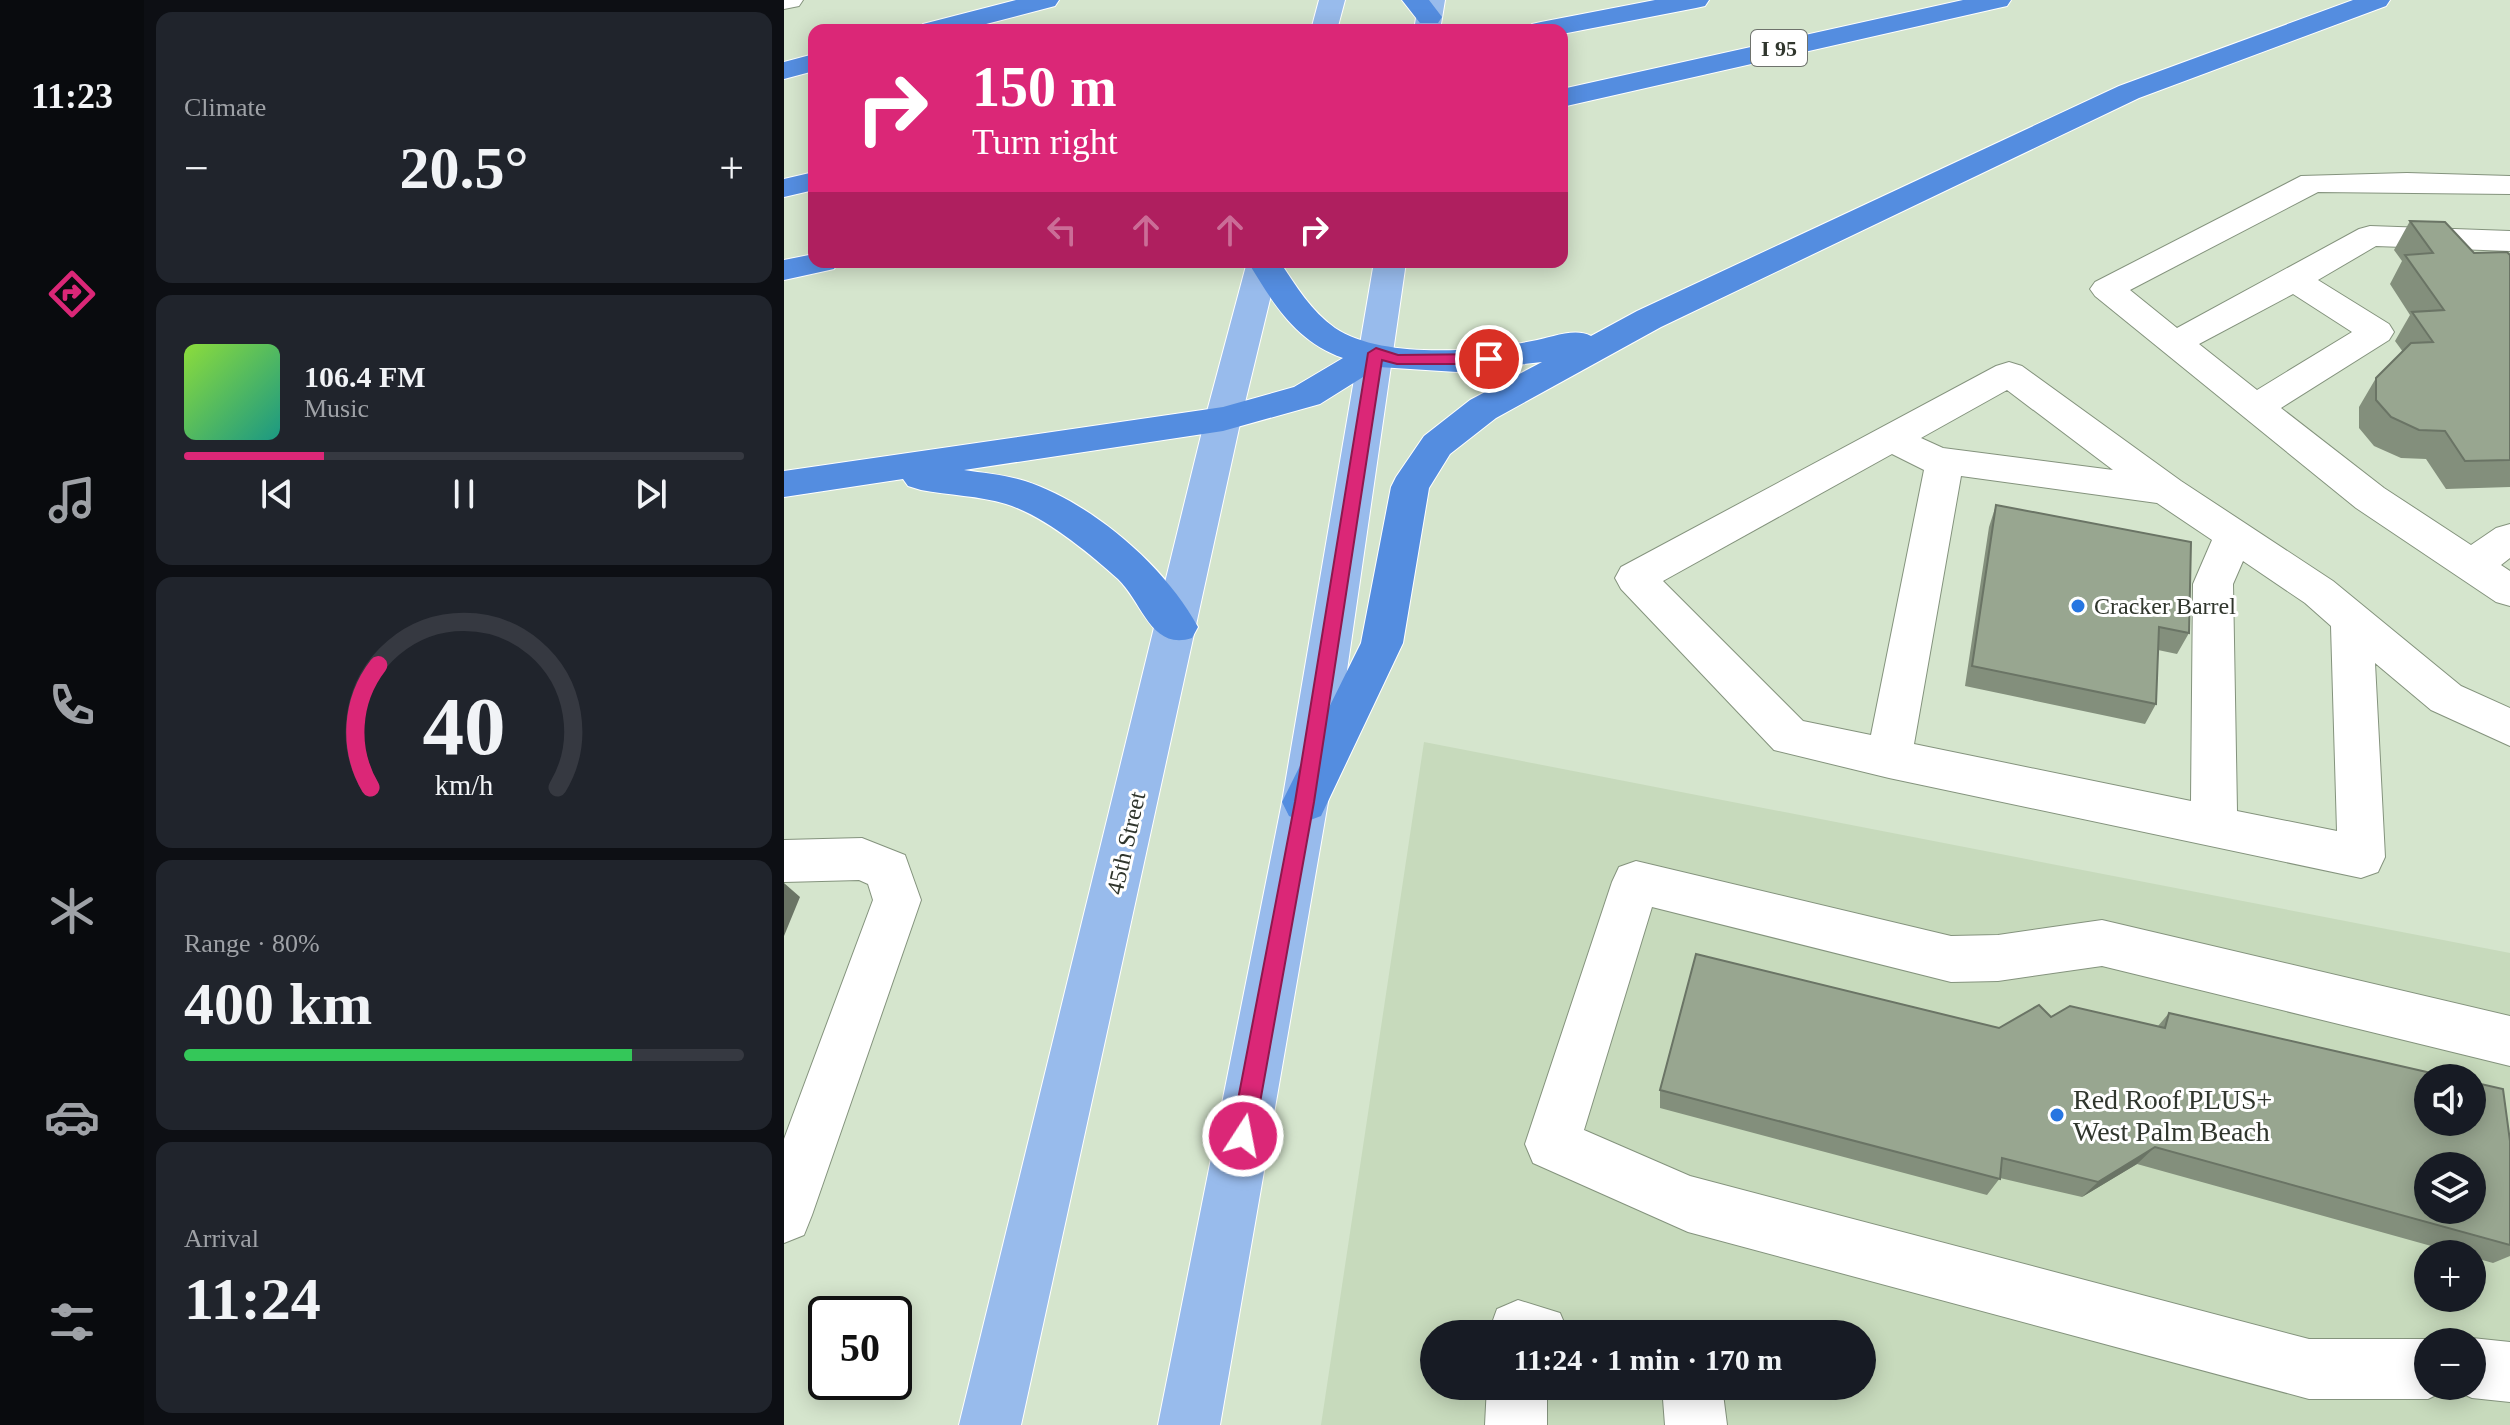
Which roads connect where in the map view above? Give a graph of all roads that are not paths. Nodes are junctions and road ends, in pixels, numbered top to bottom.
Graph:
1 (790, 0) edge
2 (1046, 0) edge
3 (1332, 0) edge
4 (1696, 0) edge
5 (1998, 0) edge
6 (2377, 0) edge
7 (784, 1) edge
8 (955, 24) edge
9 (1326, 24) edge
10 (1568, 25) edge
11 (808, 64) edge
12 (784, 71) edge
13 (1568, 97) edge
14 (808, 182) edge
15 (2510, 185) edge
16 (784, 188) edge
17 (2510, 241) edge
18 (808, 265) edge
19 (1261, 268) edge
20 (1267, 268) edge
21 (1389, 268) edge
22 (784, 270) edge
23 (2294, 280) junction
24 (1649, 319) junction
25 (2175, 343) junction
26 (1376, 353) junction
27 (2256, 407) junction
28 (1223, 419) junction
29 (1890, 438) junction
30 (1945, 461) junction
31 (784, 486) edge
32 (2167, 491) junction
33 (2233, 536) junction
34 (2510, 538) edge
35 (2494, 575) edge
36 (2352, 620) junction
37 (1177, 627) junction
38 (2510, 728) edge
39 (1889, 759) junction
40 (1305, 802) junction
41 (2214, 827) junction
42 (784, 861) edge
43 (2510, 1041) edge
44 (784, 1215) edge
45 (2414, 1369) edge
46 (2486, 1369) edge
47 (2510, 1372) edge
48 (1517, 1400) edge
49 (1693, 1400) edge
50 (990, 1425) edge
51 (1189, 1425) edge
52 (1516, 1425) edge
53 (1696, 1425) edge

1 - 7 lane
2 - 8 highway
3 - 9 main road
4 - 10 highway
5 - 13 highway, I 95
6 - 24 highway
11 - 12 highway
14 - 16 highway
15 - 25 lane
17 - 23 lane
18 - 22 highway
19 - 28 main road, 45th Street
20 - 26 highway
21 - 26 main road
23 - 25 lane
23 - 27 lane
24 - 26 highway
24 - 40 highway
25 - 27 lane
26 - 28 highway
26 - 40 main road
27 - 35 lane
28 - 31 highway
28 - 37 main road, 45th Street
29 - 30 lane
29 - 32 lane
29 - 39 lane
30 - 32 lane
30 - 39 lane
31 - 37 highway
32 - 33 lane
33 - 36 lane
33 - 41 lane
34 - 35 lane
36 - 38 lane
36 - 41 lane
37 - 50 main road, 45th Street
39 - 41 lane
40 - 51 main road
42 - 44 lane
43 - 45 lane
46 - 47 lane
48 - 52 lane
49 - 53 lane

